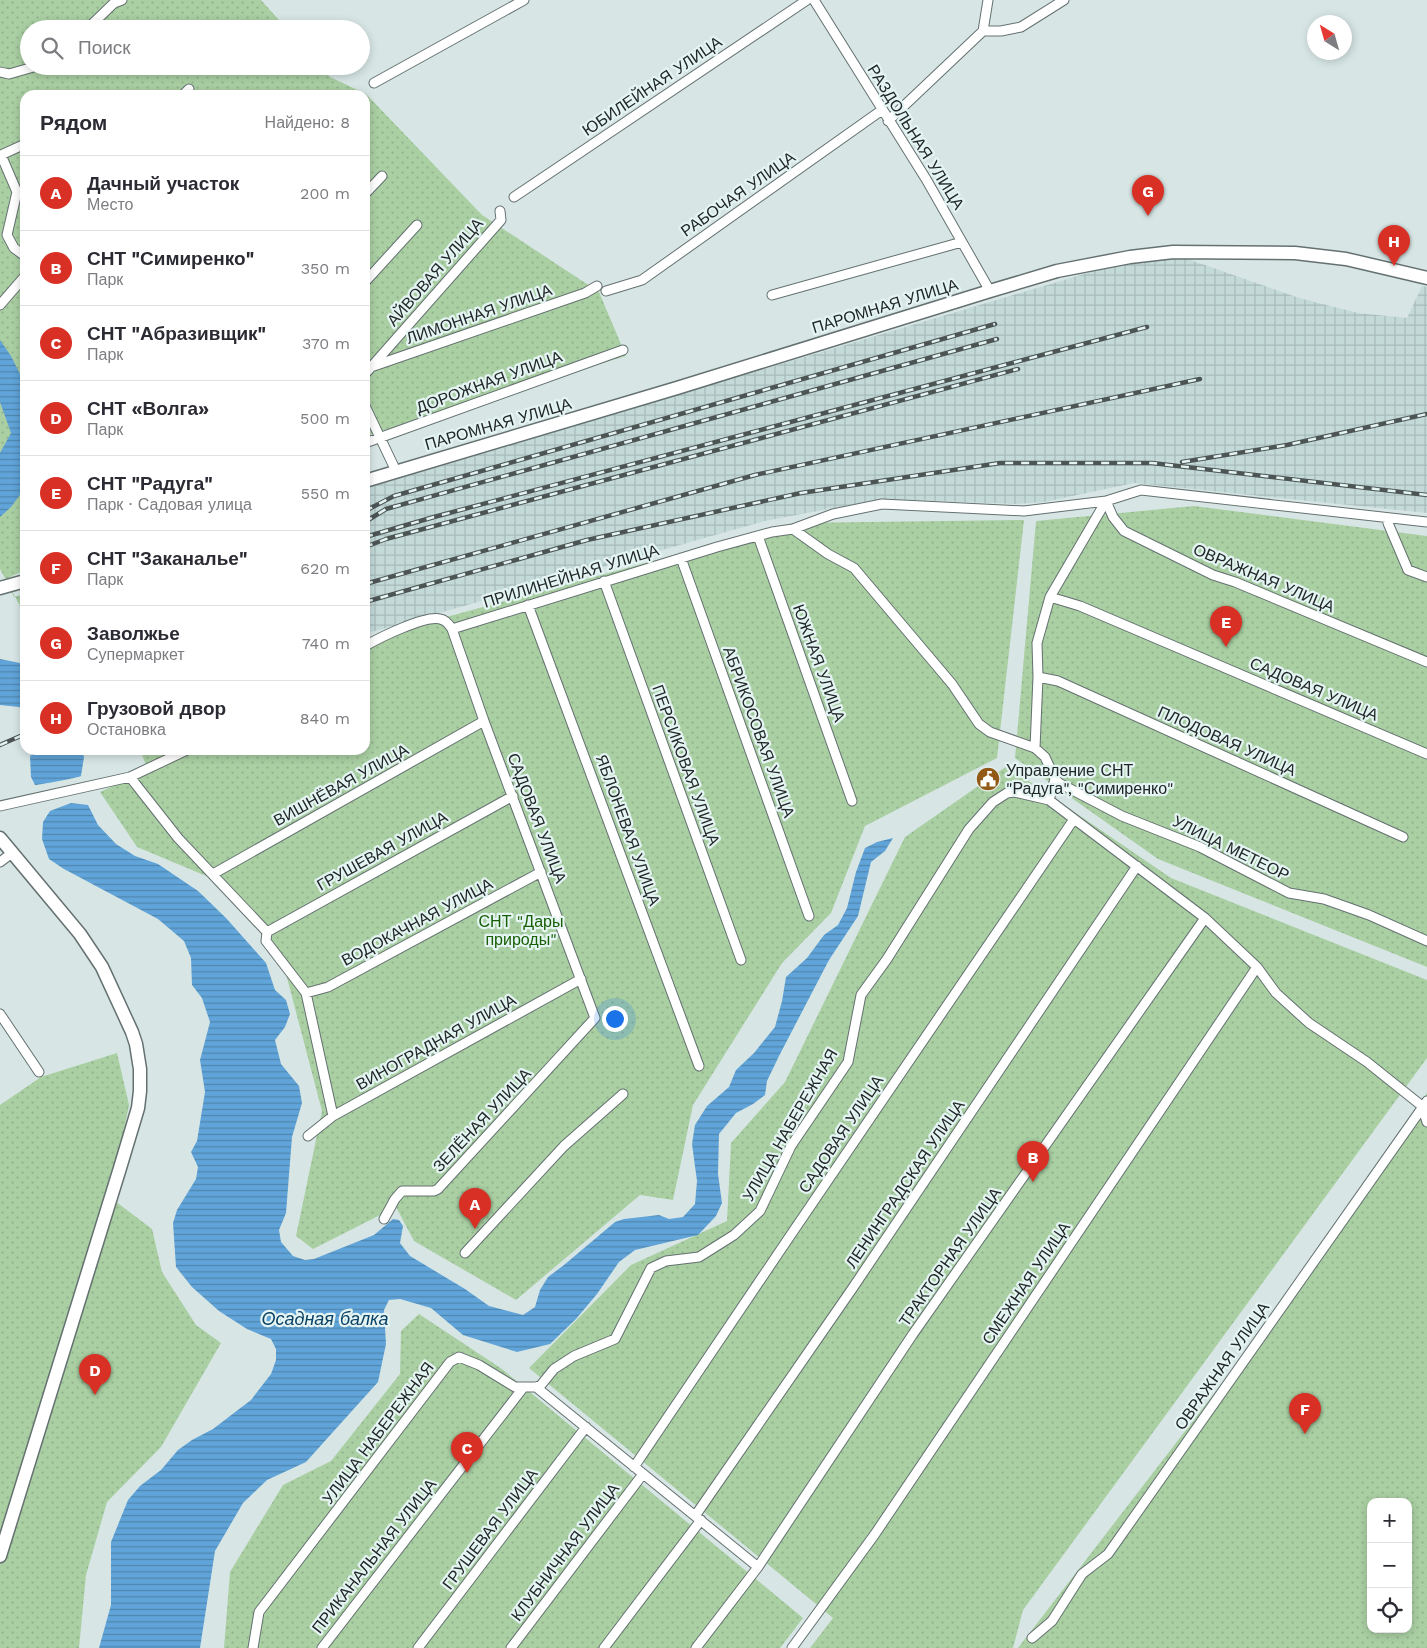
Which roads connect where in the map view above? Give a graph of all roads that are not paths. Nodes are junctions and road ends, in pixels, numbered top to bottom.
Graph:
1 (122, 0) edge
2 (524, 0) edge
3 (807, 0) edge
4 (814, 0) edge
5 (988, 0) edge
6 (1064, 0) edge
7 (96, 20) edge
8 (983, 31) junction
9 (20, 71) edge
10 (0, 72) edge
11 (374, 83) dead end
12 (882, 110) junction
13 (888, 121) junction
14 (20, 146) edge
15 (1, 155) edge
16 (382, 176) dead end
17 (370, 189) edge
18 (514, 197) dead end
19 (500, 211) dead end
20 (417, 225) dead end
21 (962, 242) junction
22 (20, 252) edge
23 (370, 277) edge
24 (1427, 278) edge
25 (20, 282) edge
26 (597, 286) dead end
27 (606, 291) dead end
28 (990, 291) junction
29 (772, 295) dead end
30 (0, 304) edge
31 (623, 350) dead end
32 (370, 368) edge
33 (370, 369) edge
34 (370, 417) edge
35 (379, 438) junction
36 (370, 441) edge
37 (396, 472) junction
38 (370, 479) edge
39 (1106, 501) junction
40 (1388, 518) junction
41 (1427, 522) edge
42 (793, 529) junction
43 (758, 536) junction
44 (681, 558) junction
45 (1427, 577) edge
46 (604, 581) junction
47 (20, 582) edge
48 (0, 588) edge
49 (1050, 597) junction
50 (528, 605) junction
51 (452, 629) junction
52 (370, 643) edge
53 (1427, 662) edge
54 (1038, 677) junction
55 (484, 721) junction
56 (1035, 748) junction
57 (1427, 754) edge
58 (176, 755) edge
59 (130, 777) junction
60 (1056, 779) junction
61 (513, 796) junction
62 (1049, 800) junction
63 (852, 801) dead end
64 (0, 806) edge
65 (1074, 819) junction
66 (1403, 836) dead end
67 (0, 838) edge
68 (12, 853) junction
69 (0, 862) edge
70 (1137, 866) junction
71 (541, 872) junction
72 (213, 874) junction
73 (809, 916) dead end
74 (1205, 918) junction
75 (267, 932) junction
76 (1427, 941) edge
77 (741, 960) dead end
78 (1257, 967) junction
79 (581, 979) junction
80 (306, 993) junction
81 (0, 1014) edge
82 (595, 1018) joint
83 (699, 1066) dead end
84 (39, 1072) dead end
85 (623, 1094) dead end
86 (1424, 1104) edge
87 (333, 1116) junction
88 (1427, 1122) edge
89 (308, 1136) dead end
90 (384, 1219) dead end
91 (465, 1253) dead end
92 (536, 1387) junction
93 (523, 1388) junction
94 (586, 1427) junction
95 (634, 1467) junction
96 (643, 1474) junction
97 (698, 1518) junction
98 (0, 1556) edge
99 (758, 1567) junction
100 (1032, 1638) dead end
101 (253, 1648) edge
102 (322, 1648) edge
103 (418, 1648) edge
104 (511, 1648) edge
105 (604, 1648) edge
106 (696, 1648) edge
107 (792, 1648) edge

1 - 7 street
2 - 11 street
3 - 18 street, ЮБИЛЕЙНАЯ УЛИЦА
4 - 12 street, РАЗДОЛЬНАЯ УЛИЦА
5 - 8 street
6 - 8 street
8 - 13 street
9 - 10 street
12 - 13 street, РАЗДОЛЬНАЯ УЛИЦА
12 - 27 street, РАБОЧАЯ УЛИЦА
13 - 21 street, РАЗДОЛЬНАЯ УЛИЦА
14 - 15 street
15 - 22 street
16 - 17 street
19 - 32 street, АЙВОВАЯ УЛИЦА
20 - 23 street
21 - 28 street, РАЗДОЛЬНАЯ УЛИЦА
21 - 29 street
24 - 28 street, ПАРОМНАЯ УЛИЦА
25 - 30 street
26 - 33 street, ЛИМОННАЯ УЛИЦА
28 - 37 street, ПАРОМНАЯ УЛИЦА
31 - 35 street, ДОРОЖНАЯ УЛИЦА
34 - 35 street
35 - 36 street, ДОРОЖНАЯ УЛИЦА
35 - 37 street
37 - 38 street, ПАРОМНАЯ УЛИЦА
39 - 40 street, ПРИЛИНЕЙНАЯ УЛИЦА
39 - 42 street, ПРИЛИНЕЙНАЯ УЛИЦА
39 - 49 street
39 - 53 street, ОВРАЖНАЯ УЛИЦА
40 - 41 street, ПРИЛИНЕЙНАЯ УЛИЦА
40 - 45 street
42 - 43 street, ПРИЛИНЕЙНАЯ УЛИЦА
42 - 56 street
43 - 44 street, ПРИЛИНЕЙНАЯ УЛИЦА
43 - 63 street, ЮЖНАЯ УЛИЦА
44 - 46 street, ПРИЛИНЕЙНАЯ УЛИЦА
44 - 73 street, АБРИКОСОВАЯ УЛИЦА
46 - 50 street, ПРИЛИНЕЙНАЯ УЛИЦА
46 - 77 street, ПЕРСИКОВАЯ УЛИЦА
47 - 48 street
49 - 54 street
49 - 57 street, САДОВАЯ УЛИЦА
50 - 51 street, ПРИЛИНЕЙНАЯ УЛИЦА
50 - 83 street, ЯБЛОНЕВАЯ УЛИЦА
51 - 52 street
51 - 55 street, САДОВАЯ УЛИЦА
54 - 56 street
54 - 66 street, ПЛОДОВАЯ УЛИЦА
55 - 61 street, САДОВАЯ УЛИЦА
55 - 72 street, ВИШНЁВАЯ УЛИЦА
56 - 60 street
58 - 59 street
59 - 64 street
59 - 72 street
60 - 62 street
60 - 76 street, УЛИЦА МЕТЕОР
61 - 71 street, САДОВАЯ УЛИЦА
61 - 75 street, ГРУШЕВАЯ УЛИЦА
62 - 65 street
62 - 92 street, УЛИЦА НАБЕРЕЖНАЯ
65 - 70 street
65 - 95 street, САДОВАЯ УЛИЦА
67 - 68 street
68 - 69 street
68 - 98 street
70 - 74 street
70 - 97 street, ЛЕНИНГРАДСКАЯ УЛИЦА
71 - 79 street, САДОВАЯ УЛИЦА
71 - 80 street, ВОДОКАЧНАЯ УЛИЦА
72 - 75 street
74 - 78 street
74 - 99 street, ТРАКТОРНАЯ УЛИЦА
75 - 80 street
78 - 86 street
78 - 107 street, СМЕЖНАЯ УЛИЦА
79 - 82 street, САДОВАЯ УЛИЦА
79 - 87 street, ВИНОГРАДНАЯ УЛИЦА
80 - 87 street
81 - 84 street
82 - 90 street, ЗЕЛЁНАЯ УЛИЦА
85 - 91 street
86 - 88 street
86 - 100 street, ОВРАЖНАЯ УЛИЦА
87 - 89 street, ВИНОГРАДНАЯ УЛИЦА
92 - 93 street, УЛИЦА НАБЕРЕЖНАЯ
92 - 94 street
93 - 101 street, УЛИЦА НАБЕРЕЖНАЯ
93 - 102 street, ПРИКАНАЛЬНАЯ УЛИЦА
94 - 95 street
94 - 103 street, ГРУШЕВАЯ УЛИЦА
95 - 96 street
96 - 97 street
96 - 104 street, КЛУБНИЧНАЯ УЛИЦА
97 - 99 street
97 - 105 street
99 - 106 street

